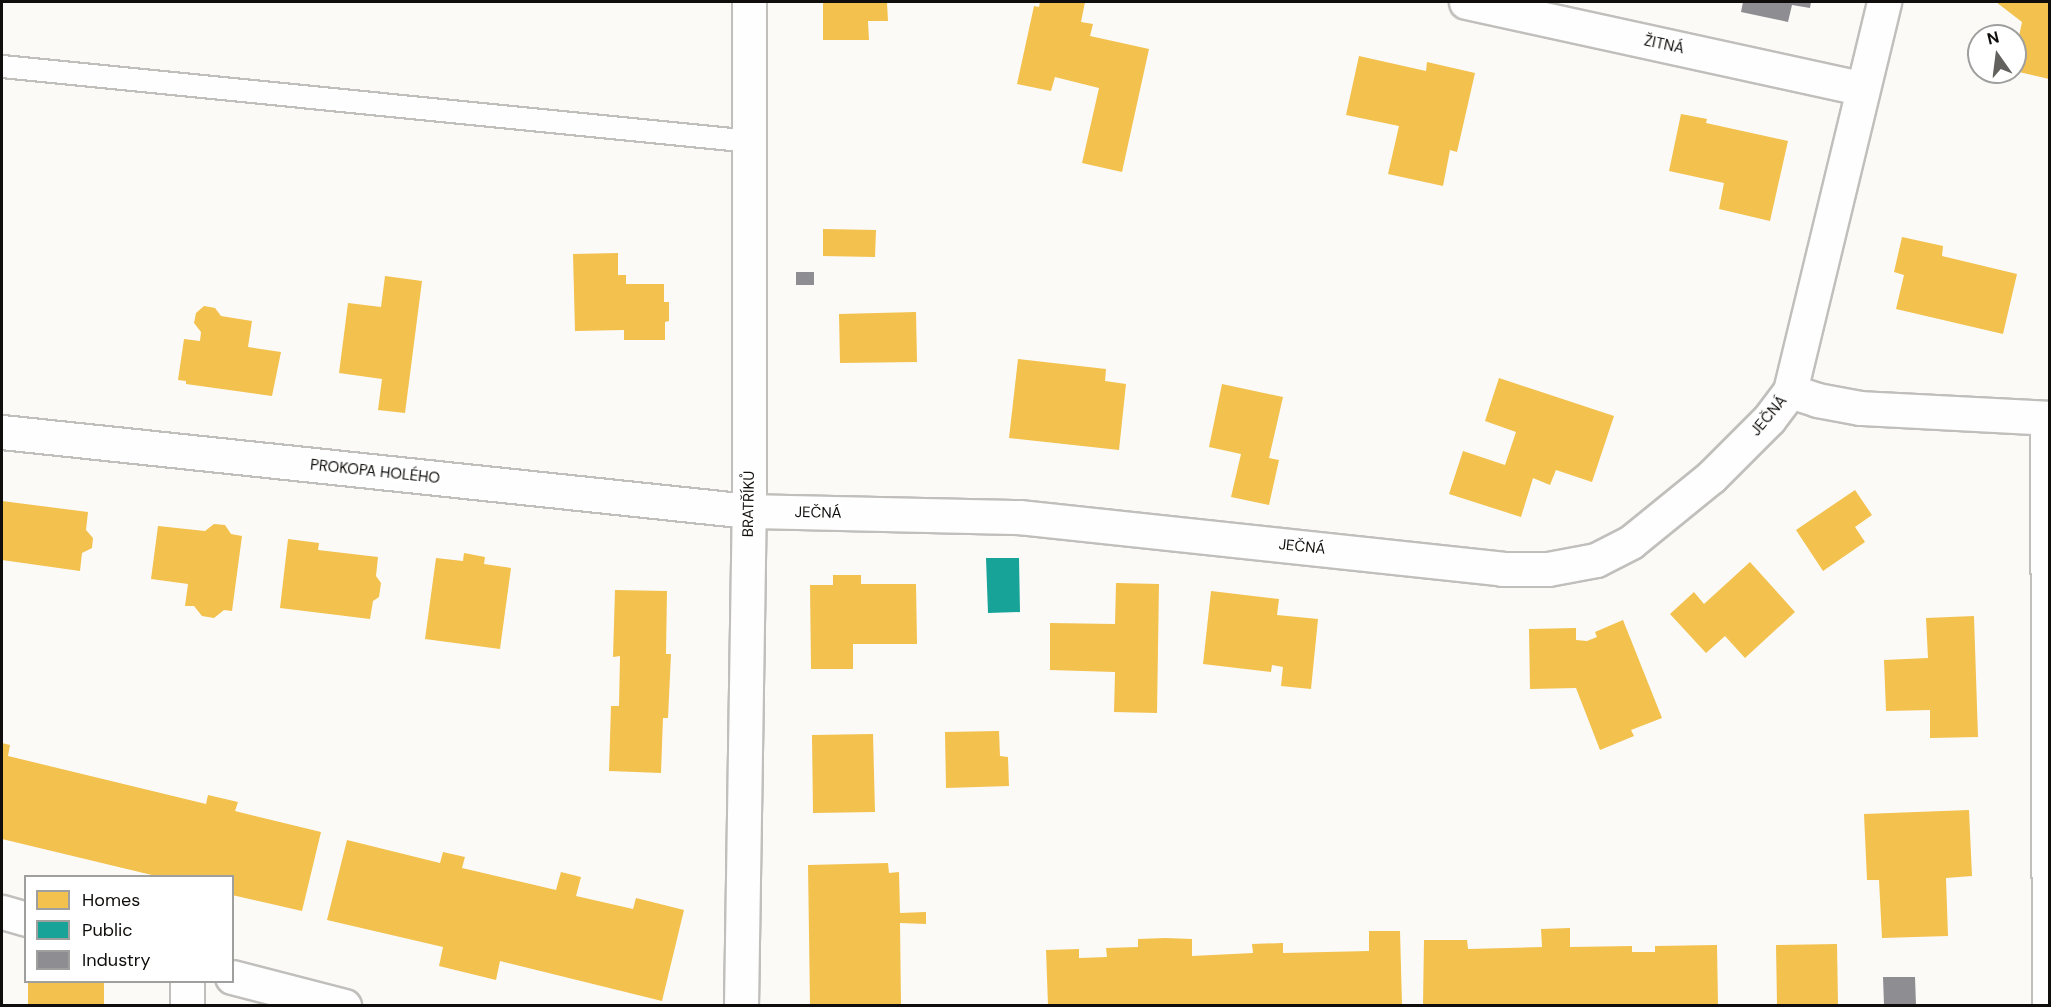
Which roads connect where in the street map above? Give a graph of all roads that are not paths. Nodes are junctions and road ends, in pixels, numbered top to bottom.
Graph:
1 (749, 2) edge
2 (1466, 2) edge
3 (1884, 2) edge
4 (2, 66) edge
5 (1862, 88) junction
6 (751, 141) junction
7 (1790, 391) junction
8 (2048, 418) edge
9 (2, 432) edge
10 (749, 511) junction
11 (2, 912) edge
12 (24, 918) edge
13 (234, 978) edge
14 (187, 983) edge
15 (187, 1005) edge
16 (344, 1005) edge
17 (741, 1005) edge
18 (2049, 1005) edge

1 - 6 street, BRATŘÍKŮ
2 - 5 street, ŽITNÁ
3 - 5 street, JEČNÁ
4 - 6 lane
5 - 7 street, JEČNÁ
6 - 10 street, BRATŘÍKŮ
7 - 8 street, JEČNÁ
7 - 10 street, JEČNÁ
8 - 18 street
9 - 10 street, PROKOPA HOLÉHO
10 - 17 street, BRATŘÍKŮ
11 - 12 street
13 - 16 street
14 - 15 street

